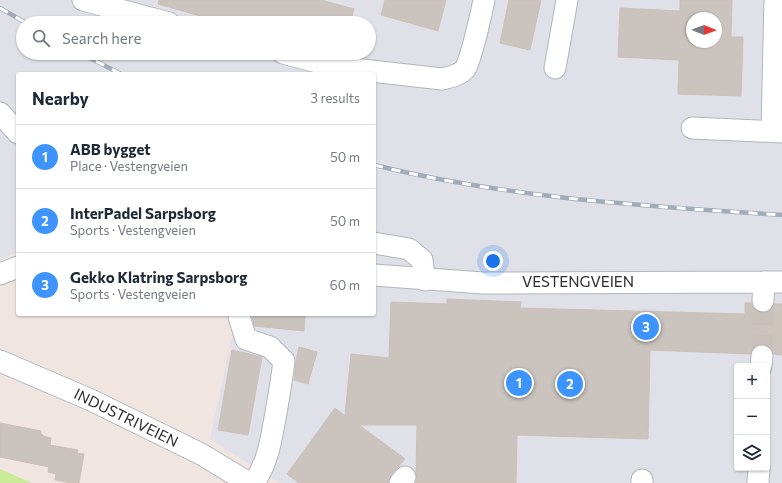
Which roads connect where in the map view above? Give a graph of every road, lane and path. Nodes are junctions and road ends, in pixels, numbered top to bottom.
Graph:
1 (83, 0) edge
2 (484, 0) edge
3 (567, 0) edge
4 (775, 0) edge
5 (143, 16) edge
6 (310, 60) edge
7 (555, 68) dead end
8 (0, 113) edge
9 (692, 128) dead end
10 (16, 131) edge
11 (777, 131) edge
12 (376, 243) edge
13 (16, 268) edge
14 (0, 274) edge
15 (376, 275) edge
16 (425, 280) junction
17 (770, 288) edge
18 (240, 316) edge
19 (0, 361) edge
20 (759, 471) edge
21 (249, 483) edge
22 (254, 483) edge
23 (758, 483) edge

1 - 5 street
2 - 6 street
3 - 7 street
4 - 11 street
8 - 10 street
9 - 11 street
12 - 16 street
13 - 14 street
15 - 16 street, VESTENGVEIEN
16 - 17 street, VESTENGVEIEN
18 - 22 street
19 - 21 street, INDUSTRIVEIEN
20 - 23 street

